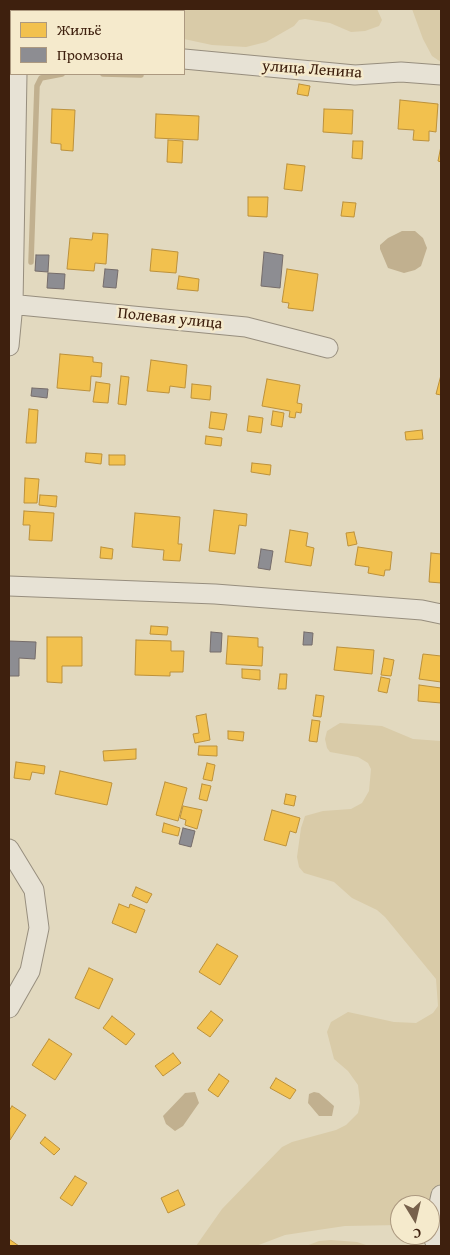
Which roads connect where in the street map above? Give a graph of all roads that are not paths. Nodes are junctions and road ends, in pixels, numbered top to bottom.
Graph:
1 (185, 59) edge
2 (17, 75) edge
3 (441, 75) edge
4 (11, 304) edge
5 (9, 346) edge
6 (328, 348) dead end
7 (9, 586) edge
8 (441, 614) edge
9 (9, 849) edge
10 (9, 1008) edge
11 (441, 1195) edge
12 (437, 1246) edge

1 - 3 street, улица Ленина
2 - 4 street
4 - 5 street
4 - 6 street, Полевая улица
7 - 8 street
9 - 10 street
11 - 12 street

